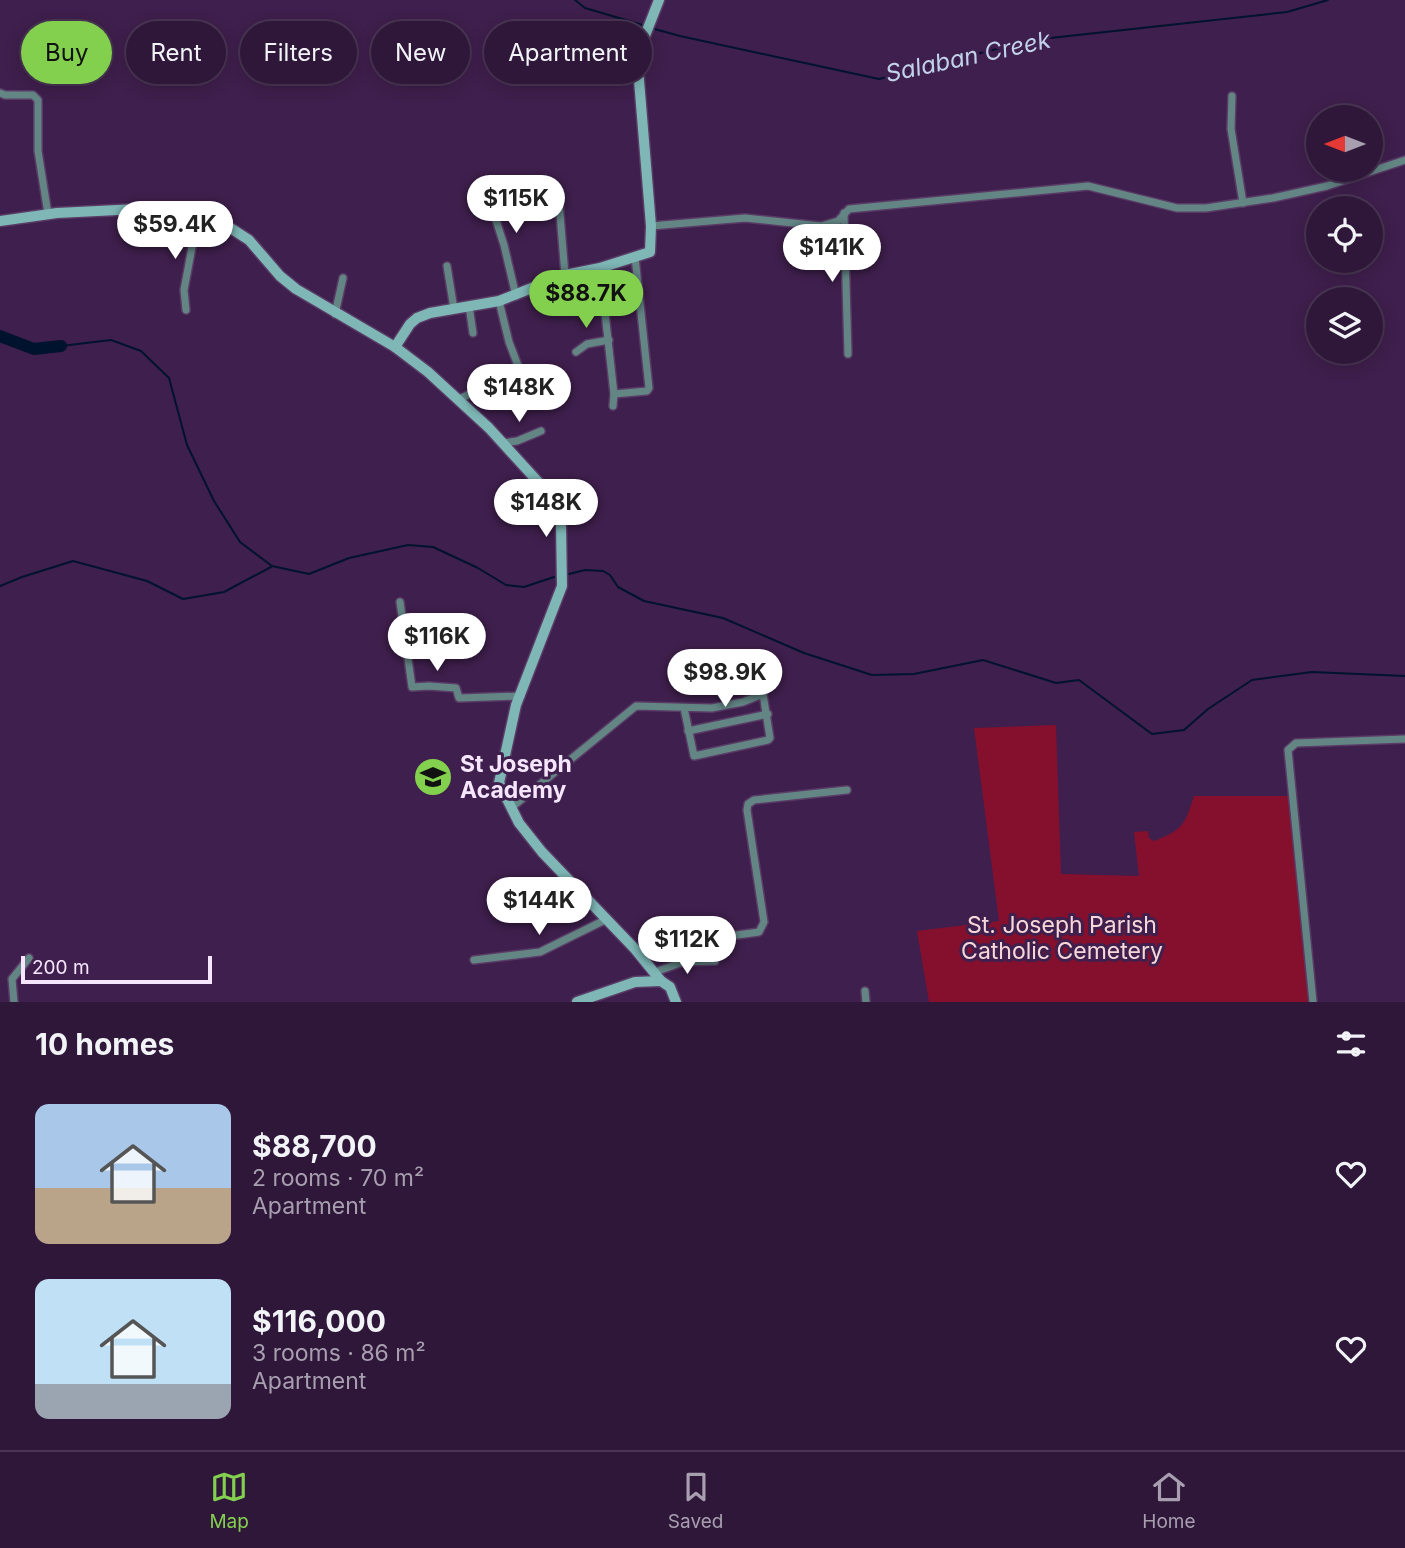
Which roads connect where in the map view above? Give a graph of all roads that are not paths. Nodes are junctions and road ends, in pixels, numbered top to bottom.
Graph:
1 (658, 4) edge
2 (0, 93) edge
3 (1231, 96) dead end
4 (1405, 160) edge
5 (484, 183) dead end
6 (559, 202) dead end
7 (1243, 203) junction
8 (844, 212) junction
9 (48, 214) junction
10 (198, 215) junction
11 (0, 221) edge
12 (651, 226) junction
13 (635, 257) junction
14 (447, 266) dead end
15 (600, 268) junction
16 (565, 275) junction
17 (343, 278) dead end
18 (516, 296) junction
19 (499, 301) junction
20 (469, 306) junction
21 (454, 309) junction
22 (186, 310) dead end
23 (335, 314) junction
24 (473, 333) dead end
25 (609, 340) junction
26 (395, 347) junction
27 (576, 352) dead end
28 (848, 354) dead end
29 (522, 376) dead end
30 (499, 382) dead end
31 (614, 394) junction
32 (459, 398) junction
33 (613, 406) dead end
34 (541, 431) dead end
35 (502, 443) junction
36 (400, 602) dead end
37 (520, 696) junction
38 (684, 708) junction
39 (768, 714) junction
40 (688, 731) junction
41 (1405, 739) edge
42 (847, 790) dead end
43 (511, 808) junction
44 (605, 920) junction
45 (635, 949) junction
46 (29, 958) dead end
47 (474, 960) dead end
48 (715, 961) dead end
49 (658, 976) junction
50 (865, 991) dead end
51 (14, 1002) edge
52 (577, 1002) edge
53 (676, 1002) edge
54 (866, 1002) edge
55 (1313, 1002) edge

1 - 12 main road
2 - 9 street
3 - 7 street
4 - 7 street
5 - 18 street
6 - 16 street
7 - 8 street
8 - 12 street
8 - 28 street
9 - 10 main road
9 - 11 main road
10 - 22 street
10 - 23 main road
12 - 13 main road
13 - 15 main road
13 - 31 street
14 - 21 street
15 - 16 main road
15 - 25 street
16 - 18 main road
17 - 23 street
18 - 19 main road
19 - 20 main road
19 - 29 street
20 - 21 main road
20 - 24 street
21 - 26 main road
23 - 26 main road
25 - 27 street
25 - 31 street
26 - 32 main road
30 - 32 street
31 - 33 street
32 - 35 main road
34 - 35 street
35 - 37 main road
36 - 37 street
37 - 43 main road
38 - 39 street
38 - 40 street
38 - 43 street
39 - 40 street
39 - 40 street
41 - 55 street
42 - 45 street
43 - 44 main road
44 - 45 main road
44 - 47 street
45 - 49 main road
46 - 51 street
48 - 49 street
49 - 52 main road
49 - 53 main road
50 - 54 street

